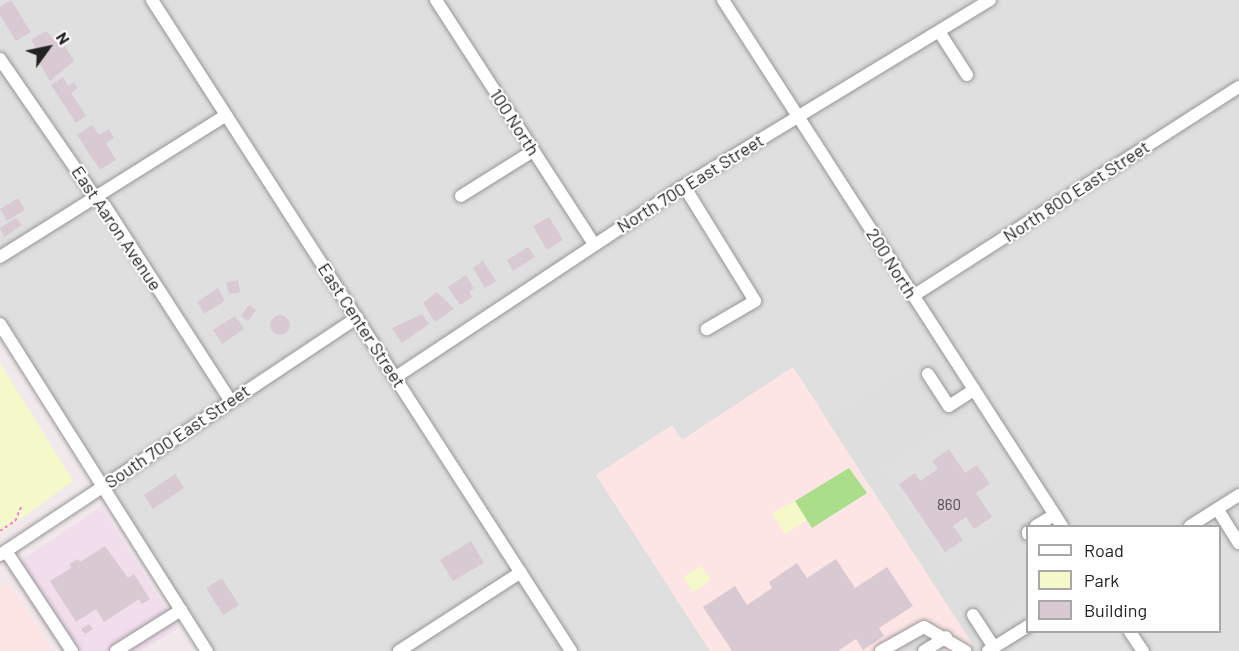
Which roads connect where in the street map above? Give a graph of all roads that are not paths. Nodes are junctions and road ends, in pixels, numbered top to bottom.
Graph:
1 (152, 0) edge
2 (436, 0) edge
3 (723, 0) edge
4 (990, 0) edge
5 (939, 33) junction
6 (0, 59) edge
7 (967, 75) dead end
8 (1239, 87) edge
9 (226, 115) junction
10 (799, 117) junction
11 (533, 151) junction
12 (684, 186) junction
13 (461, 196) dead end
14 (96, 198) junction
15 (594, 244) junction
16 (0, 257) edge
17 (913, 296) junction
18 (357, 318) junction
19 (0, 324) edge
20 (707, 330) dead end
21 (928, 374) dead end
22 (396, 377) junction
23 (974, 390) junction
24 (230, 400) junction
25 (102, 486) junction
26 (1239, 495) edge
27 (1218, 510) junction
28 (1054, 514) junction
29 (1038, 525) edge
30 (1061, 525) edge
31 (1193, 525) edge
32 (1239, 543) edge
33 (3, 553) edge
34 (521, 572) junction
35 (181, 610) junction
36 (973, 615) dead end
37 (1026, 627) edge
38 (1131, 633) edge
39 (946, 637) junction
40 (991, 649) edge
41 (72, 651) edge
42 (116, 651) edge
43 (207, 651) edge
44 (399, 651) edge
45 (571, 651) edge
46 (881, 651) edge
47 (924, 651) edge
48 (965, 651) edge
49 (1143, 651) edge

1 - 9 street, East Center Street
2 - 11 street, 100 North
3 - 10 street, 200 North
4 - 5 street, North 700 East Street
5 - 7 street
5 - 10 street, North 700 East Street
6 - 14 street, East Aaron Avenue
8 - 17 street, North 800 East Street
9 - 14 street
9 - 18 street, East Center Street
10 - 12 street, North 700 East Street
10 - 17 street, 200 North
11 - 13 street
11 - 15 street, 100 North
12 - 15 street, North 700 East Street
12 - 20 street
14 - 16 street
14 - 24 street, East Aaron Avenue
15 - 22 street, North 700 East Street
17 - 23 street, 200 North
18 - 22 street, East Center Street
18 - 24 street, South 700 East Street
19 - 25 street
21 - 23 street
22 - 34 street, East Center Street
23 - 28 street, 200 North
24 - 25 street, South 700 East Street
25 - 33 street, South 700 East Street
25 - 35 street
26 - 27 street
27 - 31 street
27 - 32 street
28 - 29 street
28 - 30 street, 200 North
33 - 41 street
34 - 44 street
34 - 45 street, East Center Street
35 - 42 street
35 - 43 street
36 - 40 street
37 - 40 street
38 - 49 street
39 - 46 street
39 - 47 street
39 - 48 street

